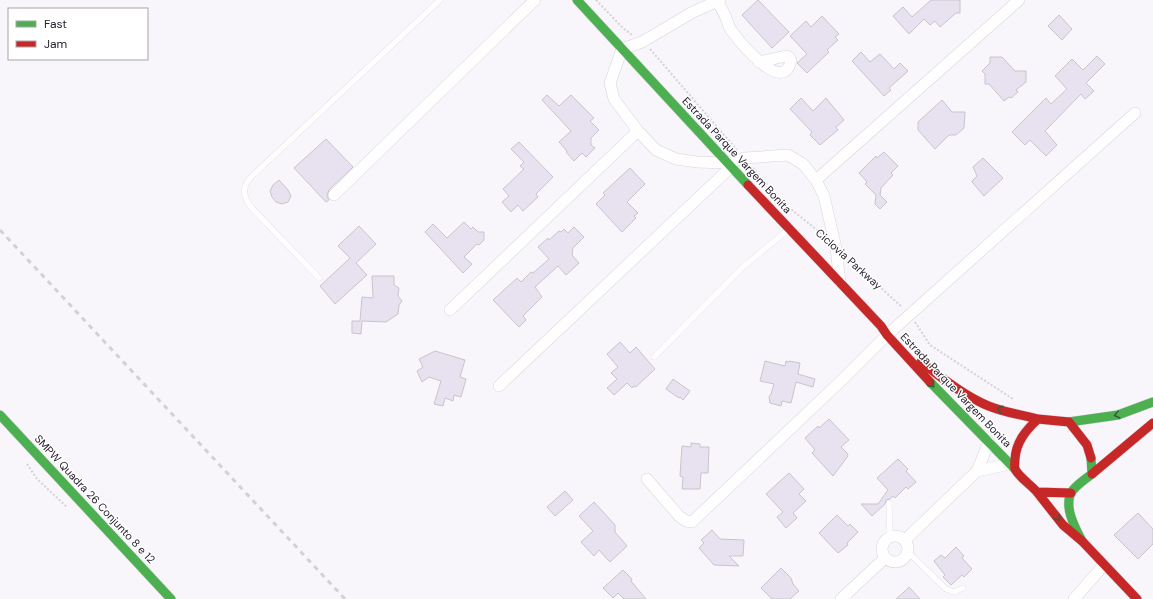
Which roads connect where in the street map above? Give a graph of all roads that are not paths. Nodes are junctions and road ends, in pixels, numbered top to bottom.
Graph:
1 (440, 0) edge
2 (535, 0) edge
3 (577, 0) edge
4 (698, 0) edge
5 (1019, 0) edge
6 (718, 1) edge
7 (693, 12) junction
8 (622, 49) junction
9 (759, 62) dead end
10 (1135, 113) dead end
11 (638, 131) junction
12 (729, 165) junction
13 (816, 180) junction
14 (334, 195) dead end
15 (789, 228) junction
16 (319, 278) dead end
17 (840, 282) junction
18 (450, 310) dead end
19 (887, 331) junction
20 (654, 357) dead end
21 (499, 386) dead end
22 (1153, 402) edge
23 (0, 415) edge
24 (1038, 419) junction
25 (1069, 422) junction
26 (1153, 423) edge
27 (989, 442) junction
28 (1013, 467) junction
29 (977, 471) junction
30 (1092, 474) junction
31 (647, 479) dead end
32 (1037, 492) junction
33 (1071, 492) junction
34 (889, 502) dead end
35 (890, 537) junction
36 (905, 540) junction
37 (1082, 541) junction
38 (908, 552) junction
39 (885, 558) junction
40 (1104, 565) junction
41 (964, 588) dead end
42 (171, 599) edge
43 (841, 599) edge
44 (1074, 599) edge
45 (1136, 599) edge

1 - 16 lane
2 - 14 street
3 - 8 main road, Estrada Parque Vargem Bonita
4 - 7 street
5 - 13 street
6 - 7 street
6 - 9 street
7 - 8 street
8 - 11 street
8 - 12 main road, Estrada Parque Vargem Bonita
10 - 19 street
11 - 12 street
11 - 18 street
12 - 13 street
12 - 15 main road, Estrada Parque Vargem Bonita
12 - 21 street
13 - 17 street
15 - 17 main road, Estrada Parque Vargem Bonita
15 - 20 lane
17 - 19 main road, Estrada Parque Vargem Bonita
24 -> 19 main road, Estrada Parque Vargem Bonita
19 -> 27 main road, Estrada Parque Vargem Bonita
19 - 31 street
22 -> 25 main road
23 - 42 main road, SMPW Quadra 26 Conjunto 8 e 12
24 - 25 main road
24 - 28 main road
25 - 30 main road
26 - 30 main road
27 - 28 main road, Estrada Parque Vargem Bonita
27 - 29 street
28 - 29 street
28 - 32 main road
29 - 36 street
30 - 33 main road
32 - 33 main road
32 -> 37 main road
33 - 37 main road
34 - 35 lane
35 - 36 street
35 - 39 street
36 - 38 street
37 - 40 main road
38 - 39 street
38 - 41 lane
39 - 43 street
40 - 44 street
40 - 45 main road

